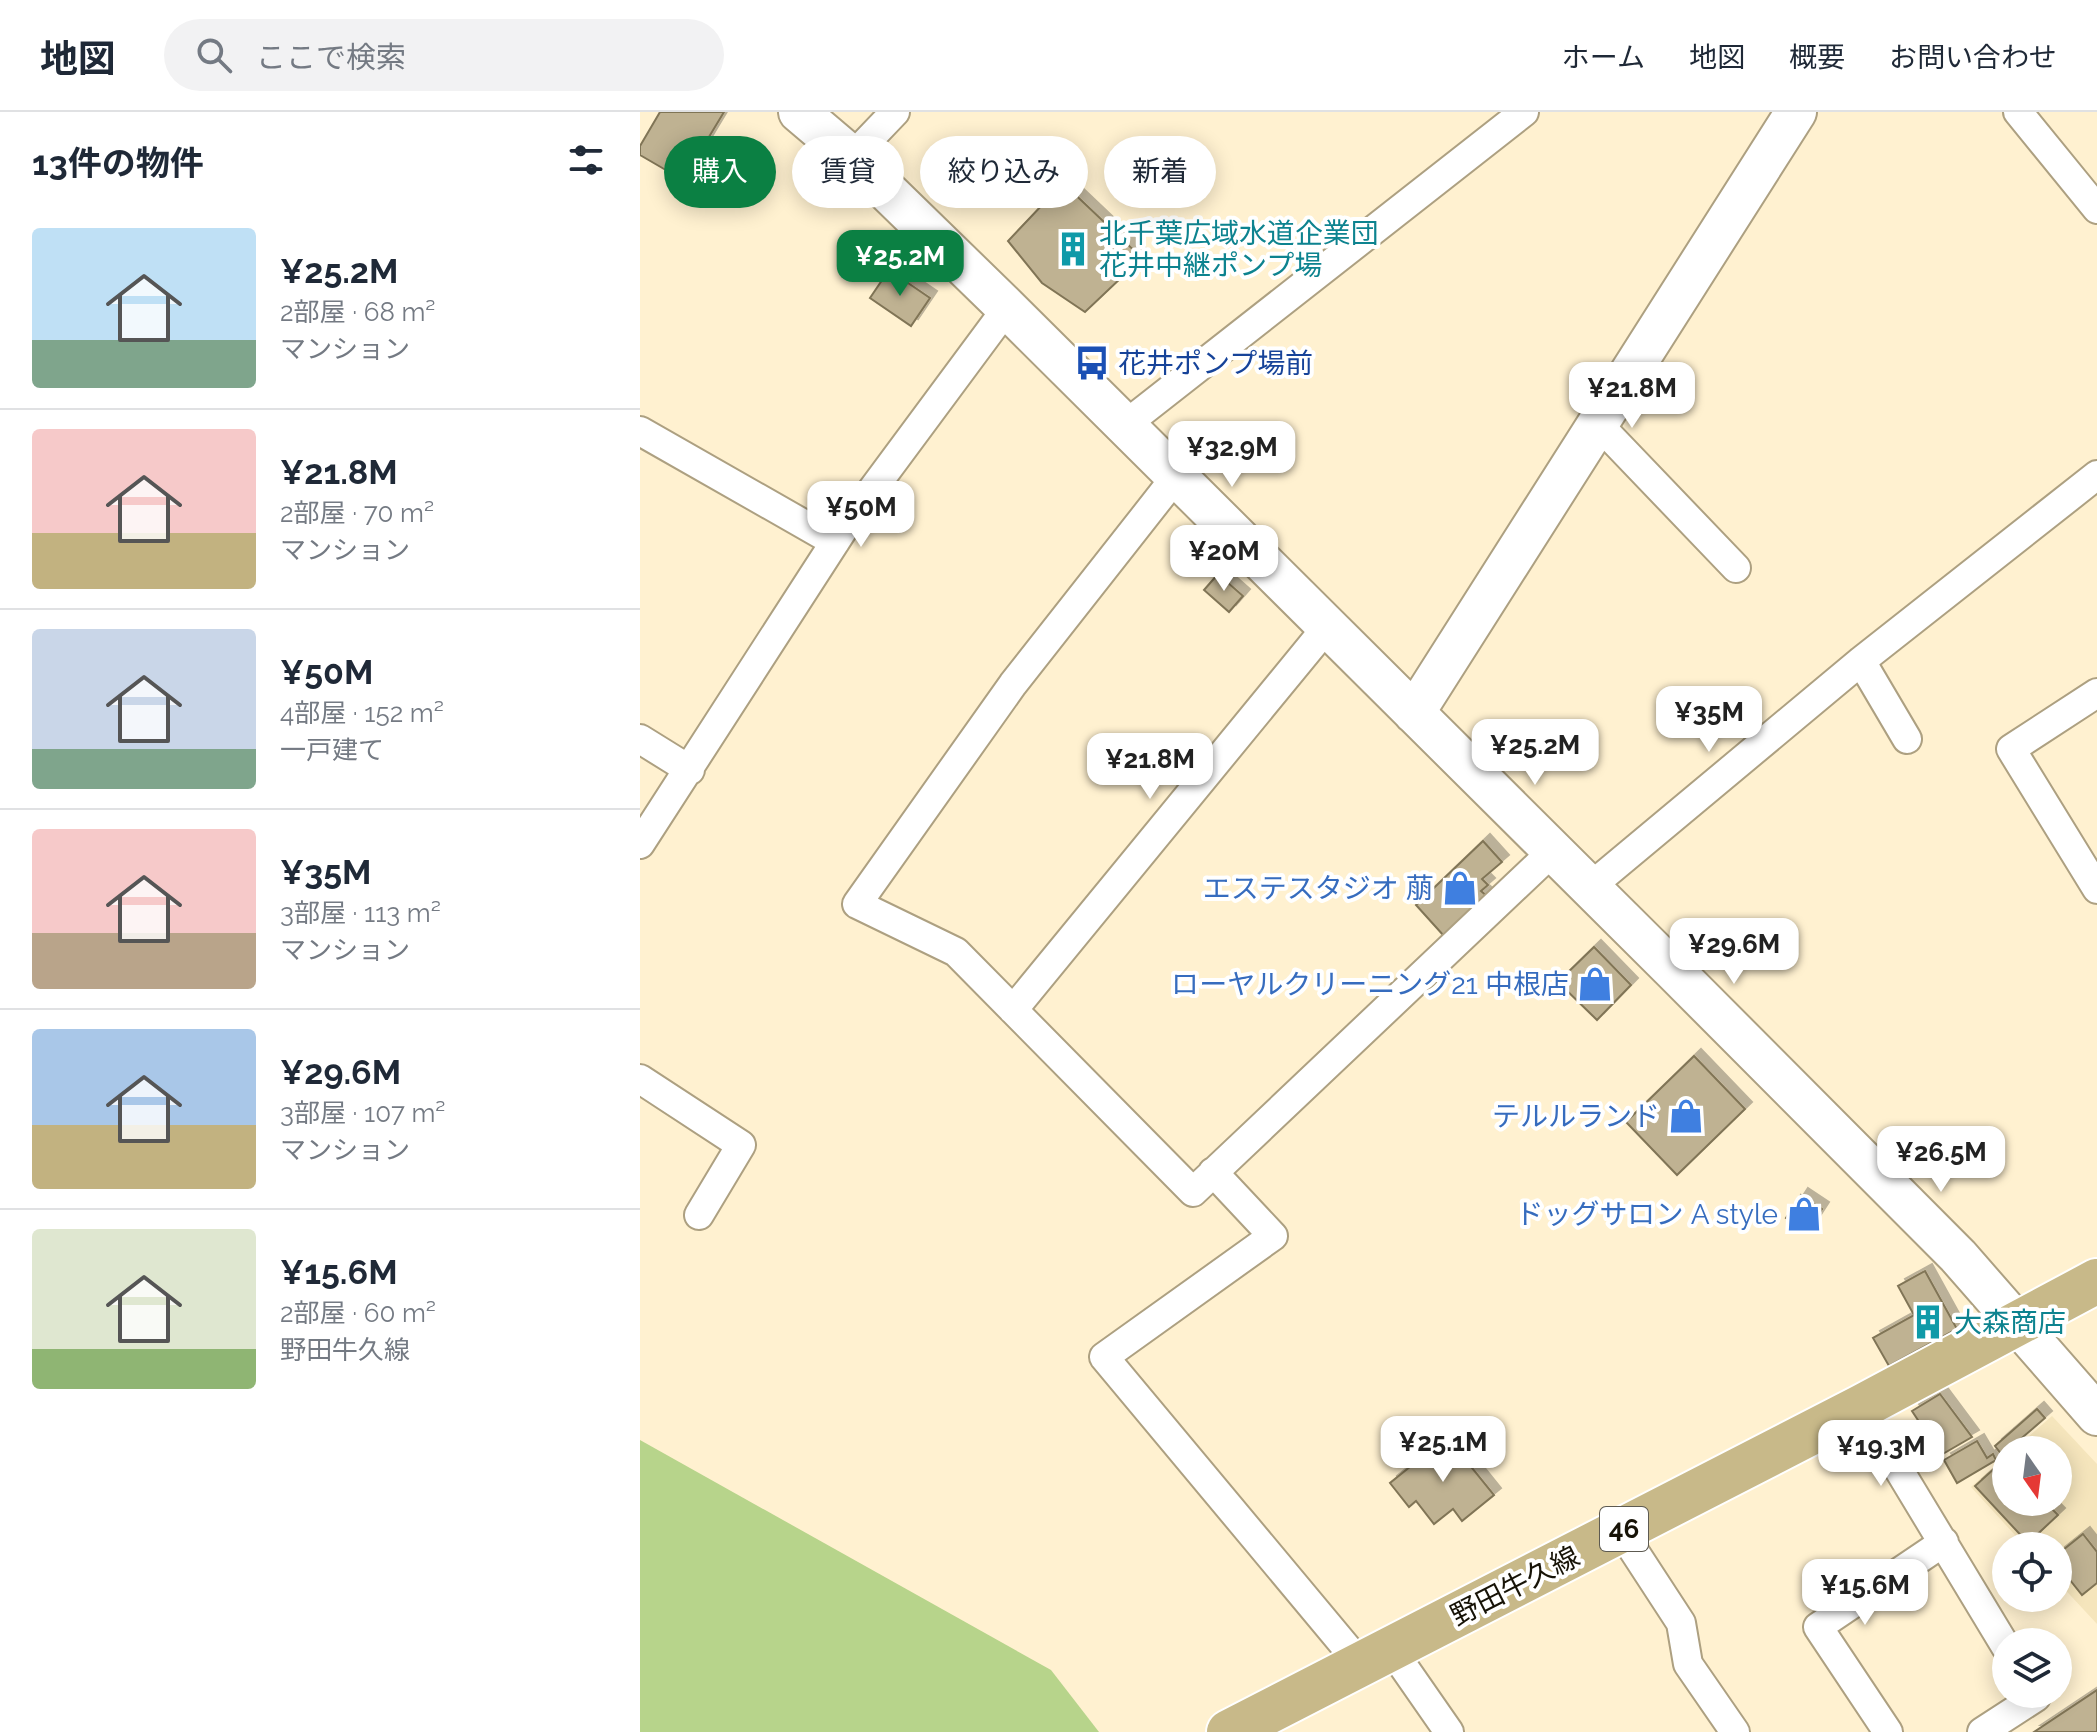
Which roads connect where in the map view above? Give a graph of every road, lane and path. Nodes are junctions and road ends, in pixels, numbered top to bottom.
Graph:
1 (799, 112) edge
2 (895, 112) edge
3 (1796, 112) edge
4 (2018, 112) edge
5 (1518, 114) edge
6 (827, 136) edge
7 (872, 136) edge
8 (904, 208) edge
9 (2097, 209) edge
10 (1007, 308) junction
11 (1598, 424) junction
12 (1125, 425) junction
13 (640, 431) edge
14 (2097, 475) edge
15 (1175, 478) junction
16 (835, 542) junction
17 (1736, 568) dead end
18 (1327, 627) junction
19 (1861, 661) junction
20 (2097, 693) edge
21 (1414, 713) junction
22 (640, 739) edge
23 (1907, 739) dead end
24 (690, 770) junction
25 (640, 844) edge
26 (1553, 851) junction
27 (1590, 887) junction
28 (2097, 889) edge
29 (1013, 1010) junction
30 (640, 1079) edge
31 (1213, 1172) junction
32 (699, 1215) dead end
33 (2097, 1281) edge
34 (2017, 1323) junction
35 (1861, 1407) junction
36 (2097, 1415) edge
37 (1621, 1531) junction
38 (1944, 1542) junction
39 (1995, 1628) edge
40 (1377, 1657) junction
41 (2019, 1708) edge
42 (1229, 1732) edge
43 (1449, 1732) edge
44 (1735, 1732) edge
45 (1888, 1732) edge
46 (1982, 1732) edge

1 - 6 street
2 - 7 street
3 - 11 street
4 - 9 street
5 - 12 street
8 - 10 street
10 - 12 street
10 - 16 street
11 - 17 street
11 - 21 street
12 - 15 street
13 - 16 street
14 - 19 street
15 - 18 street
15 - 29 street
16 - 24 street
18 - 21 street
18 - 29 street
19 - 23 street
19 - 27 street
20 - 28 street
21 - 26 street
22 - 24 street
24 - 25 street
26 - 27 street
26 - 31 street
27 - 34 street
29 - 31 street
30 - 32 street
31 - 40 street
33 - 34 main road, 野田牛久線 / 46
34 - 35 main road, 野田牛久線 / 46
34 - 36 street
35 - 37 main road, 野田牛久線 / 46
35 - 38 street
37 - 40 main road, 野田牛久線 / 46
37 - 44 street
38 - 39 street
38 - 45 street
40 - 42 main road, 野田牛久線 / 46
40 - 43 street
41 - 46 street

